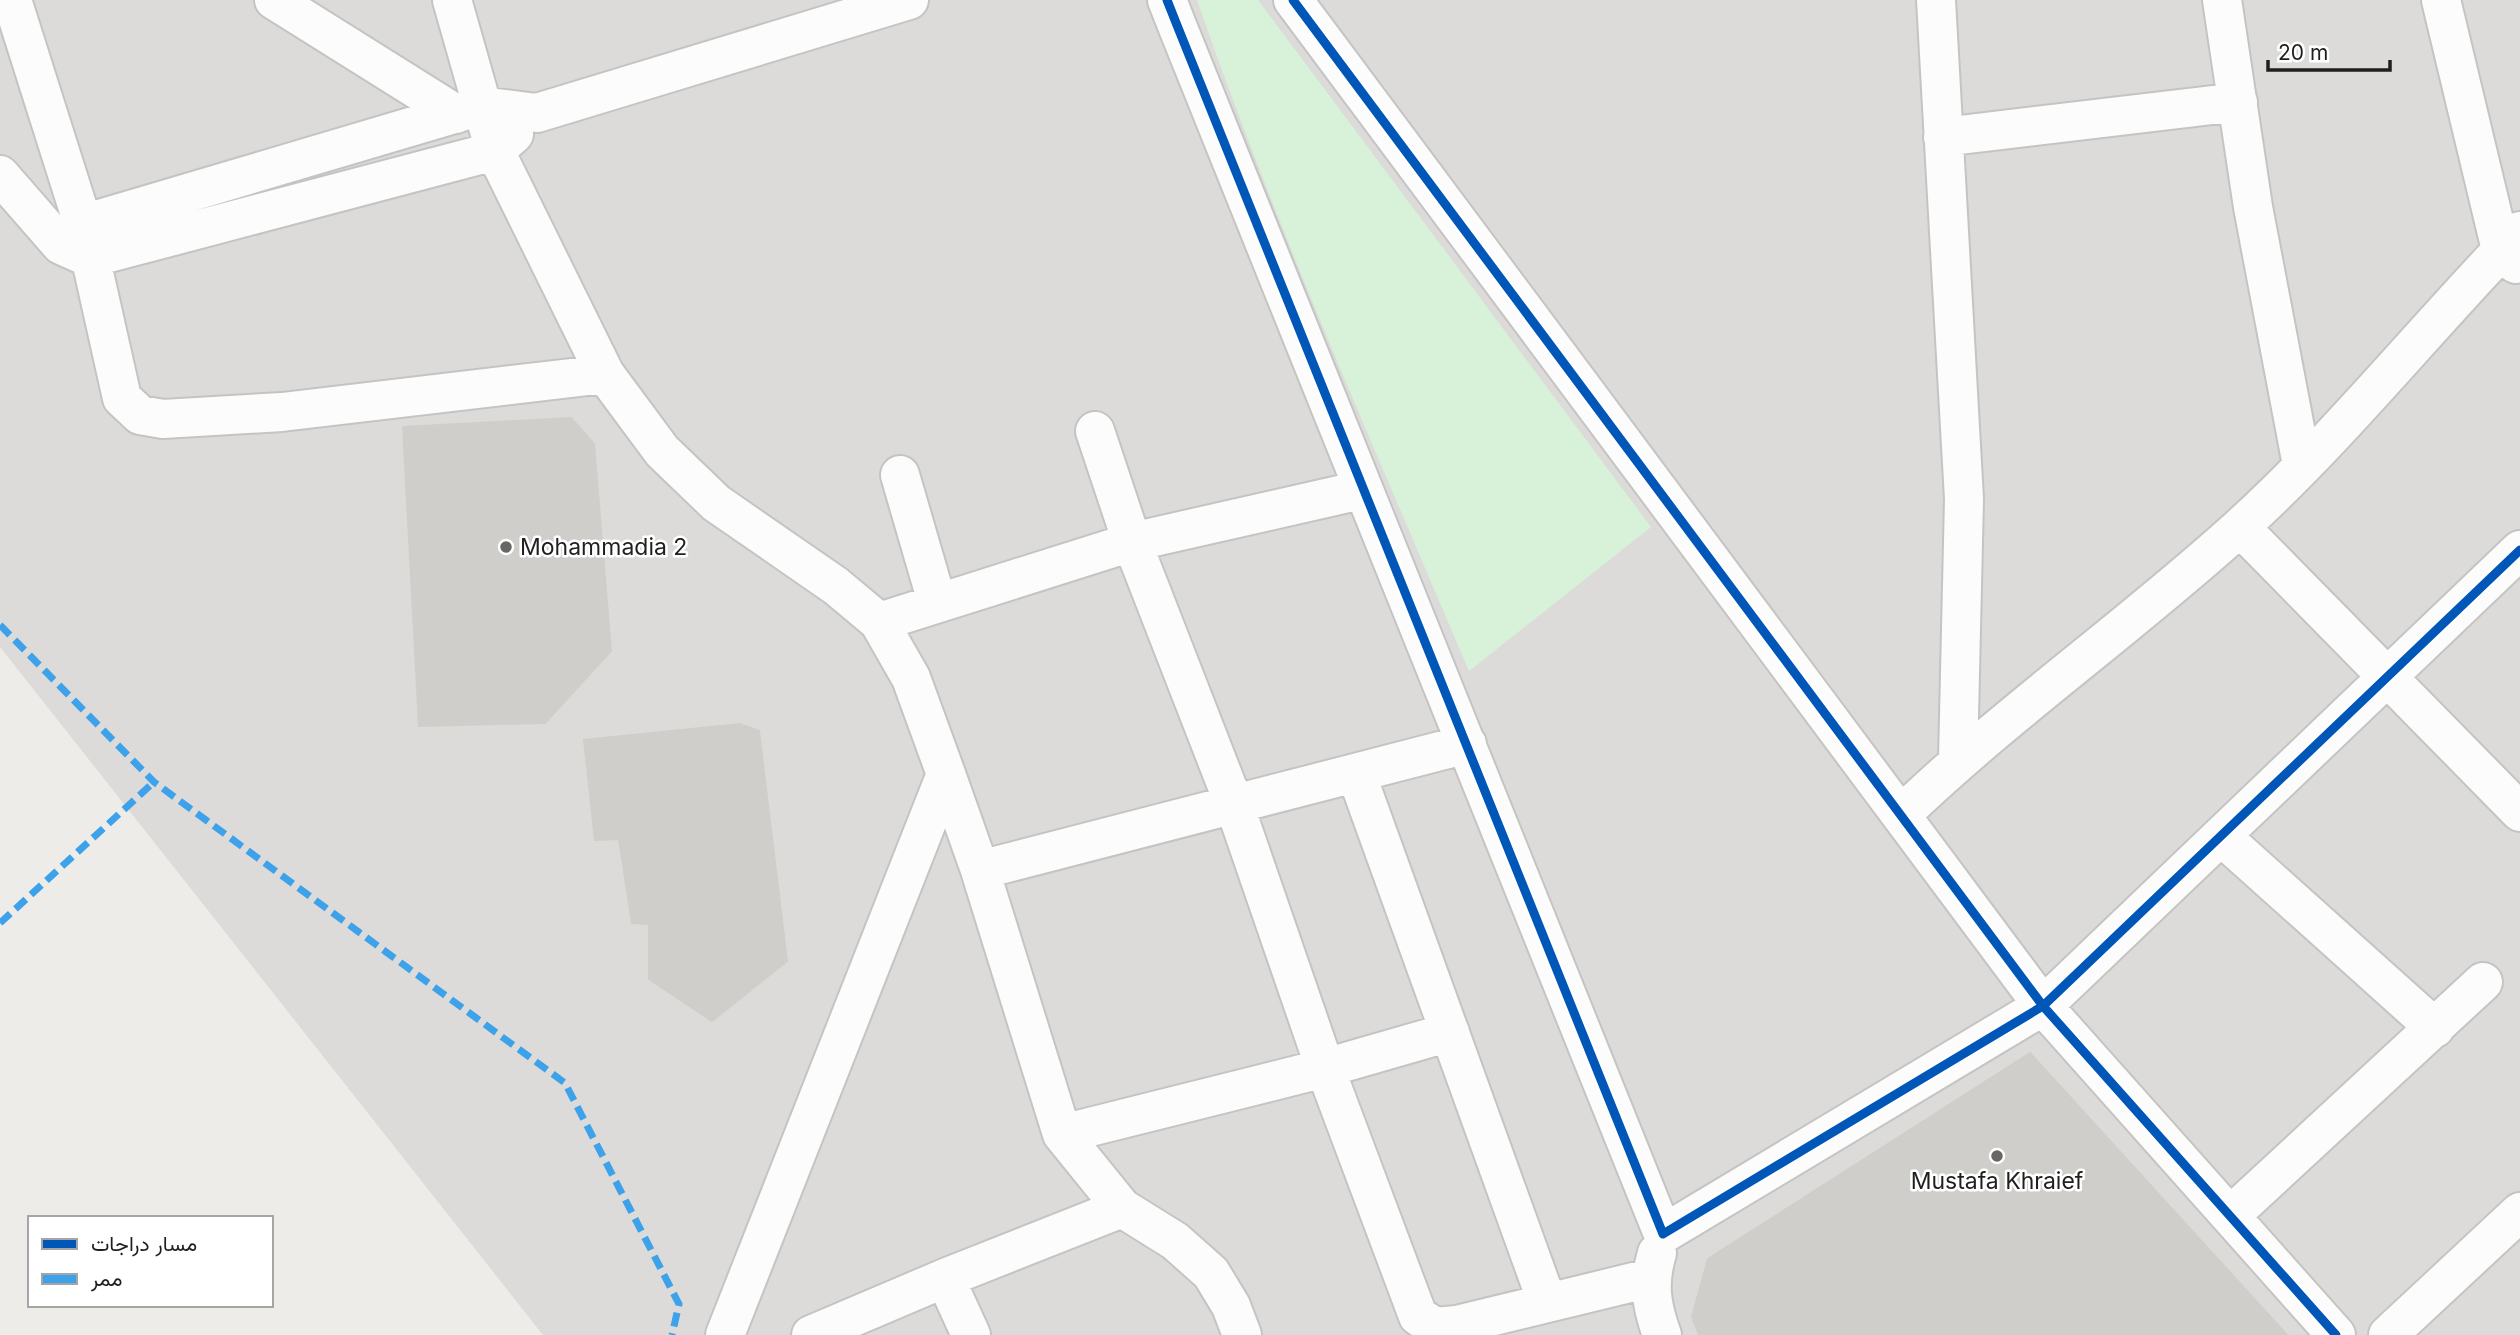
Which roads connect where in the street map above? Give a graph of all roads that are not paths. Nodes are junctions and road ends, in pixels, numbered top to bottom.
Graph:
1 (12, 0) edge
2 (274, 0) edge
3 (452, 0) edge
4 (909, 0) edge
5 (1167, 0) edge
6 (1293, 0) edge
7 (1936, 0) edge
8 (2222, 0) edge
9 (2441, 0) edge
10 (2238, 102) junction
11 (469, 110) junction
12 (537, 113) junction
13 (1943, 138) junction
14 (495, 151) junction
15 (0, 175) edge
16 (78, 242) junction
17 (2514, 250) edge
18 (605, 374) junction
19 (1095, 431) dead end
20 (2302, 465) junction
21 (900, 475) dead end
22 (1361, 490) junction
23 (2240, 527) junction
24 (1132, 542) junction
25 (2520, 550) edge
26 (937, 602) junction
27 (879, 622) junction
28 (2387, 677) junction
29 (1467, 744) junction
30 (1958, 760) junction
31 (1356, 773) junction
32 (946, 774) junction
33 (1234, 804) junction
34 (2520, 812) edge
35 (1901, 815) junction
36 (2221, 836) junction
37 (980, 870) junction
38 (2483, 982) dead end
39 (2042, 1006) junction
40 (2435, 1028) junction
41 (1450, 1032) junction
42 (1325, 1068) junction
43 (1062, 1134) junction
44 (1122, 1208) junction
45 (2520, 1212) edge
46 (2231, 1215) junction
47 (1662, 1234) junction
48 (945, 1278) junction
49 (1650, 1278) junction
50 (1547, 1302) junction
51 (725, 1335) edge
52 (811, 1335) edge
53 (971, 1335) edge
54 (1242, 1335) edge
55 (1662, 1335) edge
56 (2336, 1335) edge
57 (2388, 1335) edge

1 - 16 street
2 - 11 street
3 - 11 street
4 - 12 street
5 - 22 street
6 - 35 street
7 - 13 street
8 - 10 street
9 - 17 street
10 - 13 street
10 - 20 street
11 - 12 street
11 - 14 street
11 - 16 street
12 - 14 street
13 - 30 street
14 - 16 street
14 - 18 street
15 - 16 street
16 - 18 street
17 - 20 street
18 - 27 street
19 - 24 street
20 - 23 street
21 - 26 street
22 - 24 street
22 - 29 street
23 - 28 street
23 - 30 street
24 - 26 street
24 - 33 street
25 - 28 street
26 - 27 street
27 - 32 street
28 - 34 street
28 - 36 street
29 - 31 street
29 - 47 street
30 - 35 street
31 - 33 street
31 - 41 street
32 - 37 street
32 - 51 street
33 - 37 street
33 - 42 street
35 - 39 street
36 - 39 street
36 - 40 street
37 - 43 street
38 - 40 street
39 - 46 street
39 - 47 street
40 - 46 street
41 - 42 street
41 - 50 street
42 - 43 street
42 - 50 street
43 - 44 street
44 - 48 street
44 - 54 street
45 - 57 street
46 - 56 street
47 - 49 street
48 - 52 street
48 - 53 street
49 - 50 street
49 - 55 street

